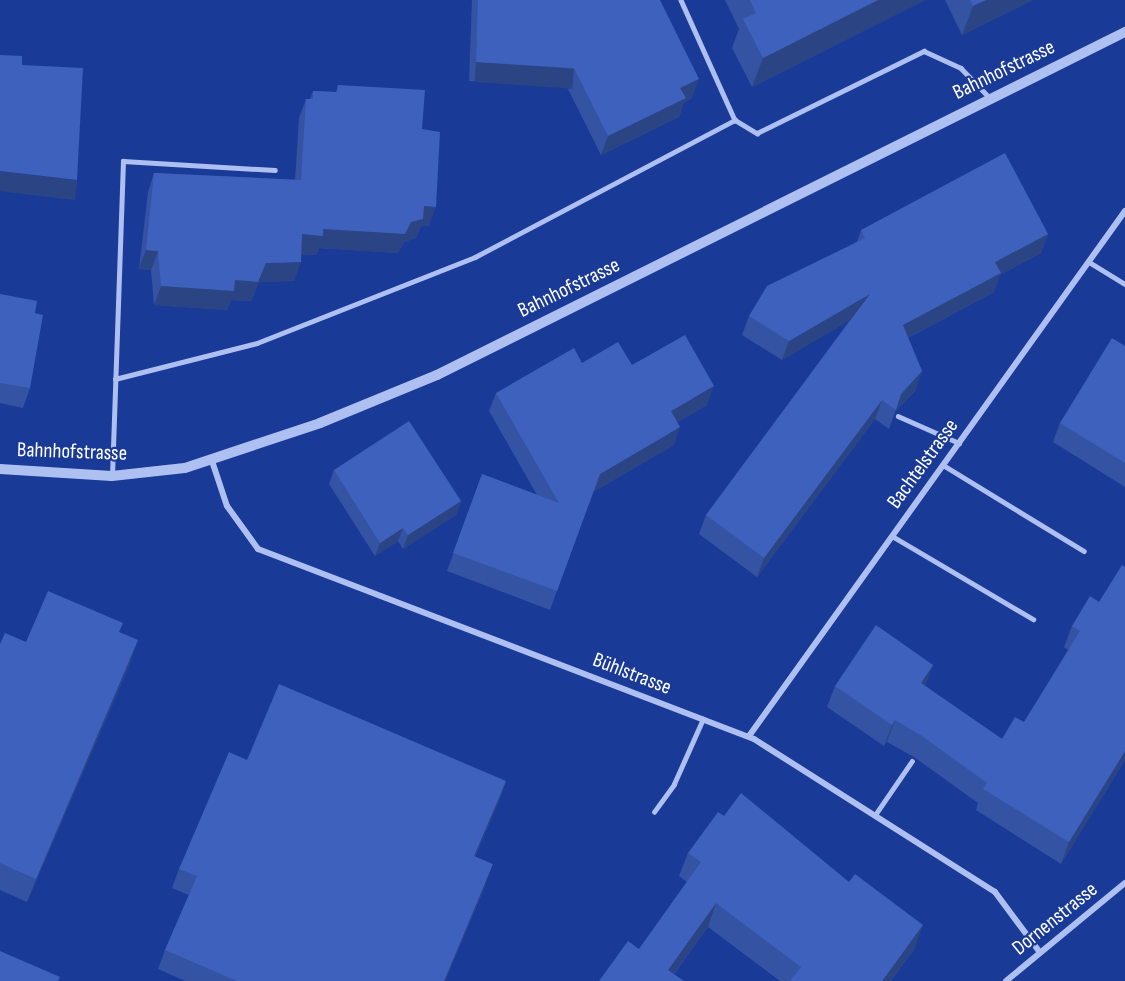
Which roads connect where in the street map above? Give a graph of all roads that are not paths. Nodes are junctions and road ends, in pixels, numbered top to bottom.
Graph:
1 (681, 0) edge
2 (1125, 32) edge
3 (990, 99) junction
4 (735, 120) junction
5 (275, 170) dead end
6 (1125, 211) edge
7 (1089, 262) junction
8 (1125, 284) edge
9 (115, 379) junction
10 (898, 416) edge
11 (959, 442) junction
12 (212, 461) junction
13 (943, 465) junction
14 (0, 469) edge
15 (112, 476) junction
16 (892, 536) junction
17 (1084, 550) dead end
18 (1033, 619) dead end
19 (703, 719) junction
20 (749, 736) junction
21 (912, 761) edge
22 (654, 812) dead end
23 (875, 815) junction
24 (1125, 883) edge
25 (1038, 950) junction
26 (1006, 981) edge

1 - 4 lane
2 - 3 street, Bahnhofstrasse
3 - 4 lane
3 - 12 street, Bahnhofstrasse
4 - 9 lane
5 - 9 lane
6 - 7 street, Bachtelstrasse
7 - 8 lane
7 - 11 street, Bachtelstrasse
9 - 15 lane
10 - 11 lane
11 - 13 street, Bachtelstrasse
12 - 15 street, Bahnhofstrasse
12 - 19 street, Bühlstrasse
13 - 16 street, Bachtelstrasse
13 - 17 lane
14 - 15 street, Bahnhofstrasse
16 - 18 lane
16 - 20 street, Bachtelstrasse
19 - 20 street, Bühlstrasse
19 - 22 lane
20 - 23 street, Bühlstrasse
21 - 23 lane
23 - 25 street, Bühlstrasse
24 - 25 street, Dornenstrasse
25 - 26 street, Dornenstrasse

